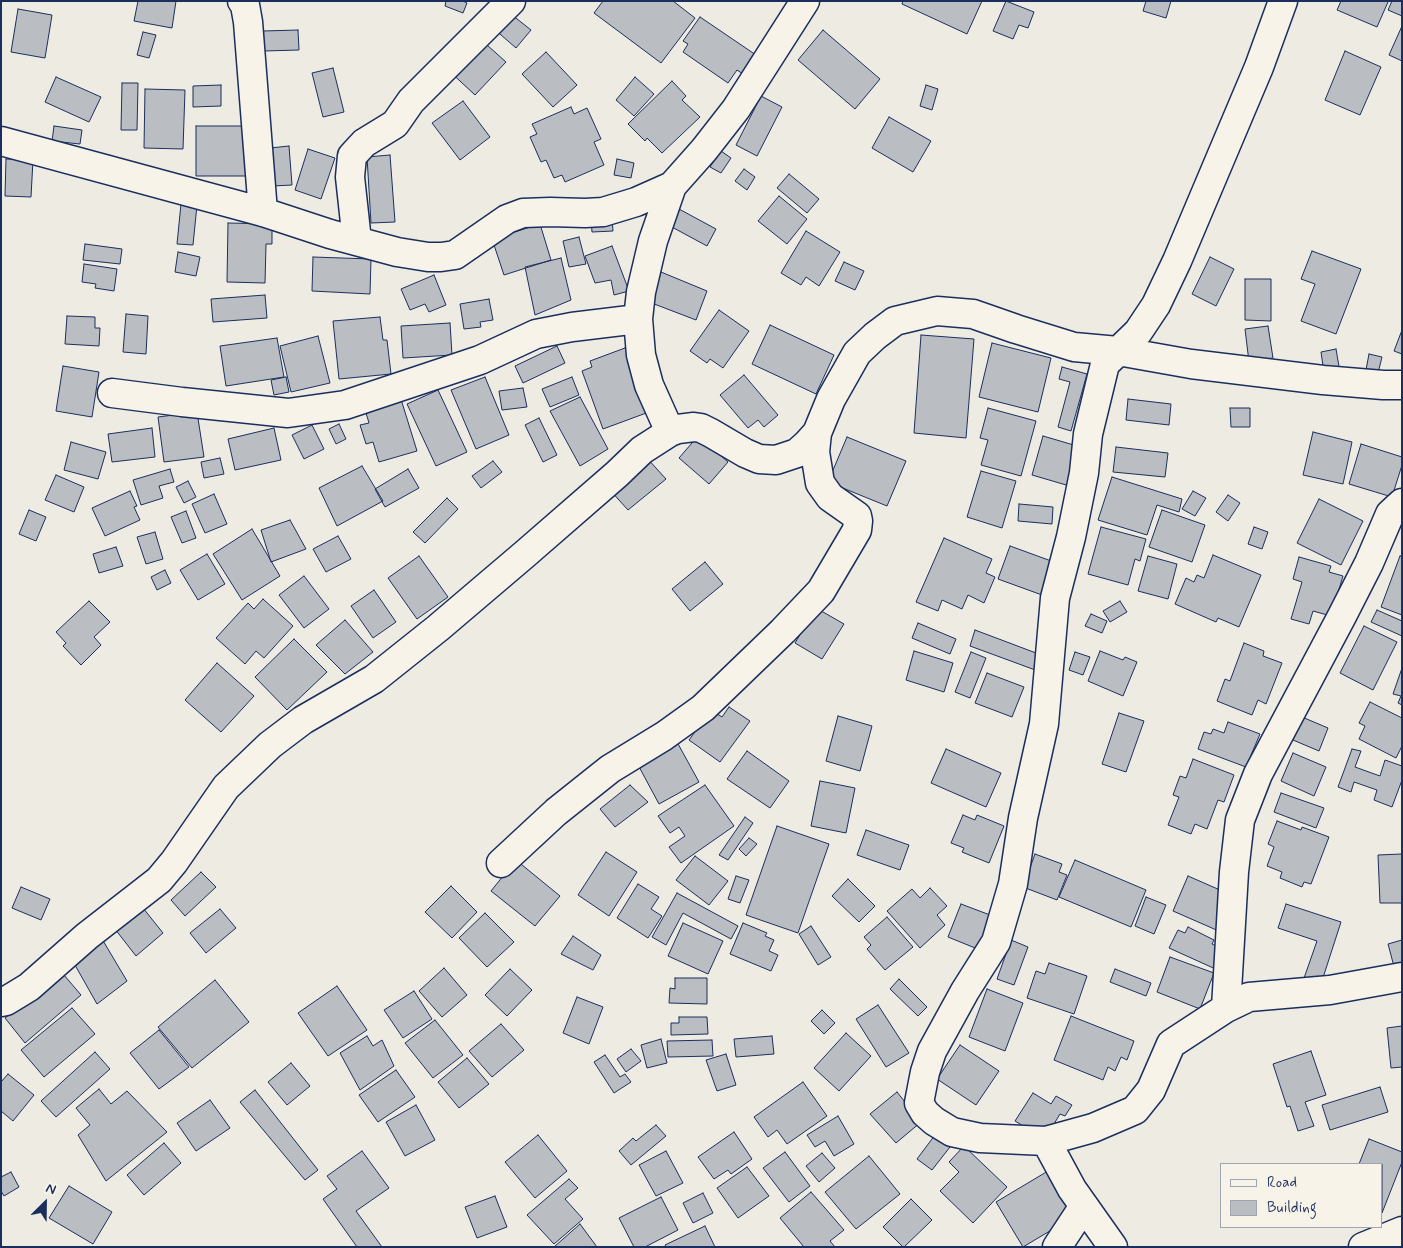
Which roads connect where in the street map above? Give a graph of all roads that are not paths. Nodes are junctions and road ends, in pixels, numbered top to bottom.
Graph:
1 (242, 1) edge
2 (511, 1) edge
3 (805, 1) edge
4 (1283, 1) edge
5 (1, 141) edge
6 (672, 186) junction
7 (263, 212) junction
8 (357, 241) junction
9 (638, 319) junction
10 (1118, 351) junction
11 (1402, 385) edge
12 (112, 393) dead end
13 (670, 432) junction
14 (817, 433) junction
15 (1402, 503) edge
16 (501, 863) dead end
17 (1402, 977) edge
18 (3, 1007) edge
19 (1226, 1008) junction
20 (1046, 1142) junction
21 (1084, 1206) junction
22 (1402, 1231) edge
23 (1057, 1247) edge
24 (1113, 1247) edge
25 (1363, 1247) edge

1 - 7 street
2 - 8 street
3 - 6 street
4 - 10 street
5 - 7 street
6 - 8 street
6 - 9 street
7 - 8 street
9 - 12 street
9 - 13 street
10 - 11 street
10 - 14 street
10 - 20 street
13 - 14 street
13 - 18 street
14 - 16 street
15 - 19 street
17 - 19 street
19 - 20 street
20 - 21 street
21 - 23 street
21 - 24 street
22 - 25 street

